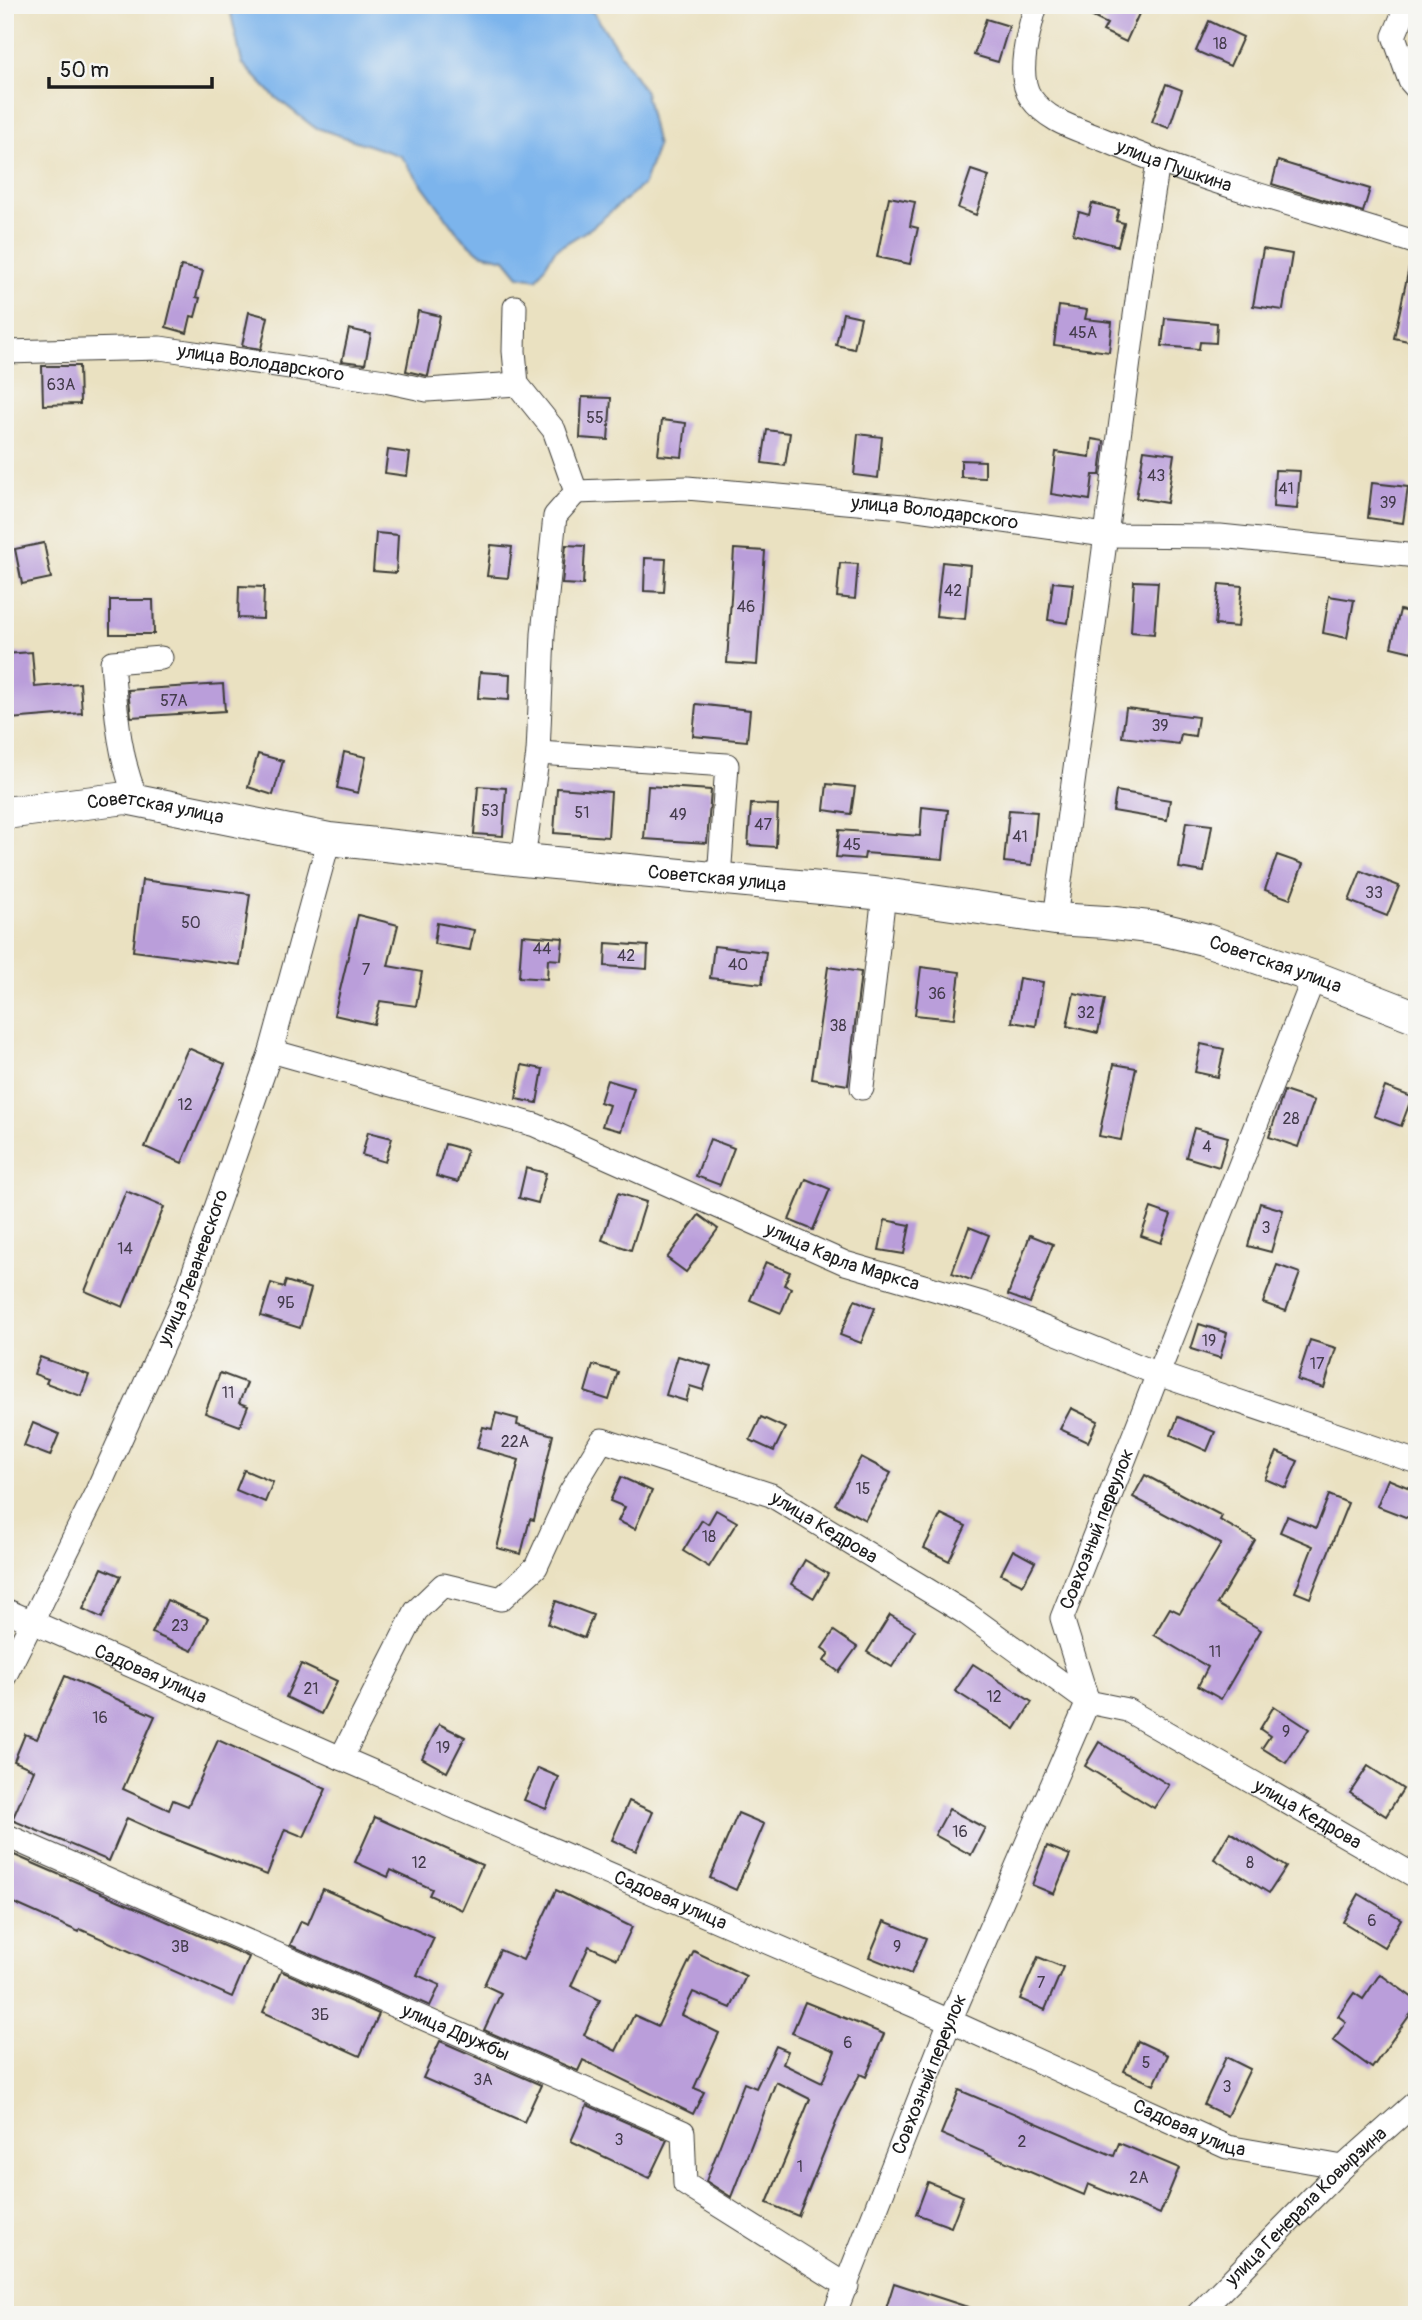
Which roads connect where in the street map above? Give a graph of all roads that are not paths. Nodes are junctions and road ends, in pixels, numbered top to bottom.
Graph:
1 (1036, 5) edge
2 (1407, 5) edge
3 (1417, 89) edge
4 (1158, 163) junction
5 (1417, 243) edge
6 (515, 307) dead end
7 (5, 352) edge
8 (517, 384) junction
9 (576, 492) junction
10 (1105, 535) junction
11 (1417, 556) edge
12 (161, 658) dead end
13 (538, 753) junction
14 (137, 800) junction
15 (5, 813) edge
16 (329, 839) junction
17 (523, 860) junction
18 (719, 878) junction
19 (884, 894) junction
20 (1055, 919) junction
21 (1314, 977) junction
22 (1417, 1017) edge
23 (271, 1051) junction
24 (862, 1088) dead end
25 (1158, 1374) junction
26 (1417, 1462) edge
27 (5, 1610) edge
28 (32, 1620) junction
29 (5, 1676) edge
30 (1088, 1702) junction
31 (341, 1758) junction
32 (5, 1835) edge
33 (1417, 1877) edge
34 (950, 2021) junction
35 (1417, 2101) edge
36 (1343, 2167) junction
37 (847, 2287) junction
38 (834, 2315) edge
39 (1197, 2315) edge

1 - 4 street, улица Пушкина
2 - 3 street
4 - 5 street, улица Пушкина
4 - 10 street
6 - 8 street
7 - 8 street, улица Володарского
8 - 9 street
9 - 10 street, улица Володарского
9 - 13 street
10 - 11 street, улица Володарского
10 - 20 street
12 - 14 street
13 - 17 street
13 - 18 street
14 - 15 street, Советская улица
14 - 16 street, Советская улица
16 - 17 street, Советская улица
16 - 23 street, улица Леваневского
17 - 18 street, Советская улица
18 - 19 street, Советская улица
19 - 20 street, Советская улица
19 - 24 street
20 - 21 street, Советская улица
21 - 22 street, Советская улица
21 - 25 street, Совхозный переулок
23 - 25 street, улица Карла Маркса
23 - 28 street, улица Леваневского
25 - 26 street, улица Карла Маркса
25 - 30 street, Совхозный переулок
27 - 28 street, Садовая улица
28 - 29 street, улица Леваневского
28 - 31 street, Садовая улица
30 - 31 street, улица Кедрова
30 - 33 street, улица Кедрова
30 - 34 street, Совхозный переулок
31 - 34 street, Садовая улица
32 - 37 street, улица Дружбы
34 - 36 street, Садовая улица
34 - 37 street, Совхозный переулок
35 - 36 street, улица Генерала Ковырзина
36 - 39 street, улица Генерала Ковырзина
37 - 38 street, Совхозный переулок

